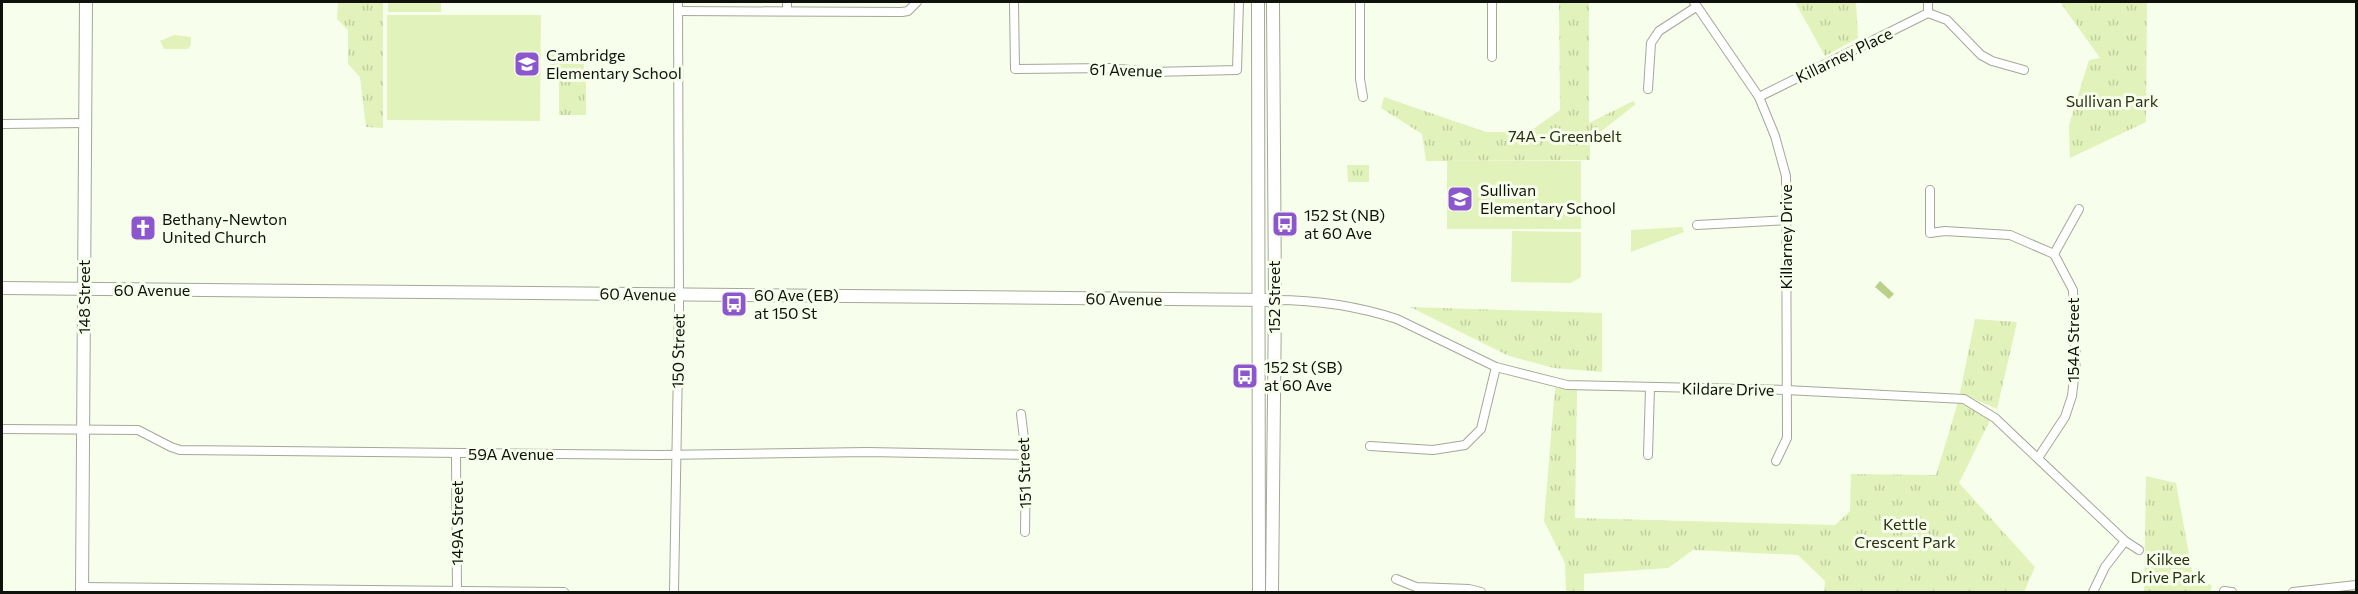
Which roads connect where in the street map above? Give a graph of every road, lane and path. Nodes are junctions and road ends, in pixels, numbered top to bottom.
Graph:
1 (86, 2) edge
2 (1014, 2) edge
3 (1239, 2) edge
4 (1258, 2) edge
5 (1273, 2) edge
6 (1360, 2) edge
7 (1492, 2) edge
8 (1928, 2) edge
9 (915, 4) edge
10 (1695, 4) edge
11 (678, 6) edge
12 (787, 6) edge
13 (1928, 13) junction
14 (1492, 57) dead end
15 (2024, 70) dead end
16 (1648, 89) dead end
17 (1363, 97) dead end
18 (1759, 97) junction
19 (85, 123) junction
20 (2, 124) edge
21 (1930, 190) dead end
22 (2079, 209) dead end
23 (1787, 220) junction
24 (1697, 225) dead end
25 (2054, 254) junction
26 (2, 288) edge
27 (84, 289) junction
28 (679, 294) junction
29 (1260, 300) junction
30 (1275, 300) junction
31 (1496, 367) junction
32 (1650, 388) junction
33 (1786, 390) junction
34 (1021, 414) dead end
35 (2, 429) edge
36 (83, 429) junction
37 (1370, 446) dead end
38 (456, 454) junction
39 (676, 455) junction
40 (1026, 455) junction
41 (1648, 455) dead end
42 (2038, 458) junction
43 (1776, 461) dead end
44 (1025, 532) dead end
45 (2125, 541) junction
46 (2139, 550) dead end
47 (1396, 579) dead end
48 (2356, 585) edge
49 (82, 590) edge
50 (200, 590) edge
51 (457, 592) edge
52 (564, 592) edge
53 (674, 592) edge
54 (1259, 592) edge
55 (1272, 592) edge
56 (1481, 592) edge
57 (2093, 592) edge
58 (2293, 592) edge

1 - 19 main road, 148 Street
2 - 3 street, 61 Avenue
4 - 29 main road, 152 Street
5 - 30 main road, 152 Street
6 - 17 street
7 - 14 street
8 - 13 street
9 - 12 street
10 - 16 street
10 - 18 street, Killarney Drive
11 - 12 street
11 - 28 street, 150 Street
13 - 15 street
13 - 18 street, Killarney Place
18 - 23 street, Killarney Drive
19 - 20 street
19 - 27 main road, 148 Street
21 - 25 street
22 - 25 street
23 - 24 street
23 - 33 street, Killarney Drive
25 - 42 street, 154A Street
26 - 27 main road, 60 Avenue
27 - 28 main road, 60 Avenue
27 - 36 main road, 148 Street
28 - 29 main road, 60 Avenue
28 - 39 street, 150 Street
29 - 30 main road, 60 Avenue
29 - 54 main road, 152 Street
30 - 31 street, Kildare Drive
30 - 55 main road, 152 Street
31 - 32 street, Kildare Drive
31 - 37 street
32 - 33 street, Kildare Drive
32 - 41 street
33 - 42 street, Kildare Drive
33 - 43 street, Killarney Drive
34 - 40 street, 151 Street
35 - 36 street, 59A Avenue
36 - 38 street, 59A Avenue
36 - 49 main road, 148 Street
38 - 39 street, 59A Avenue
38 - 51 street, 149A Street
39 - 40 street, 59A Avenue
39 - 53 street, 150 Street
40 - 44 street, 151 Street
42 - 45 street, Kildare Drive
45 - 46 street, Kildare Drive
45 - 57 street
47 - 56 street
48 - 58 street
49 - 50 street
50 - 51 street
51 - 52 street

